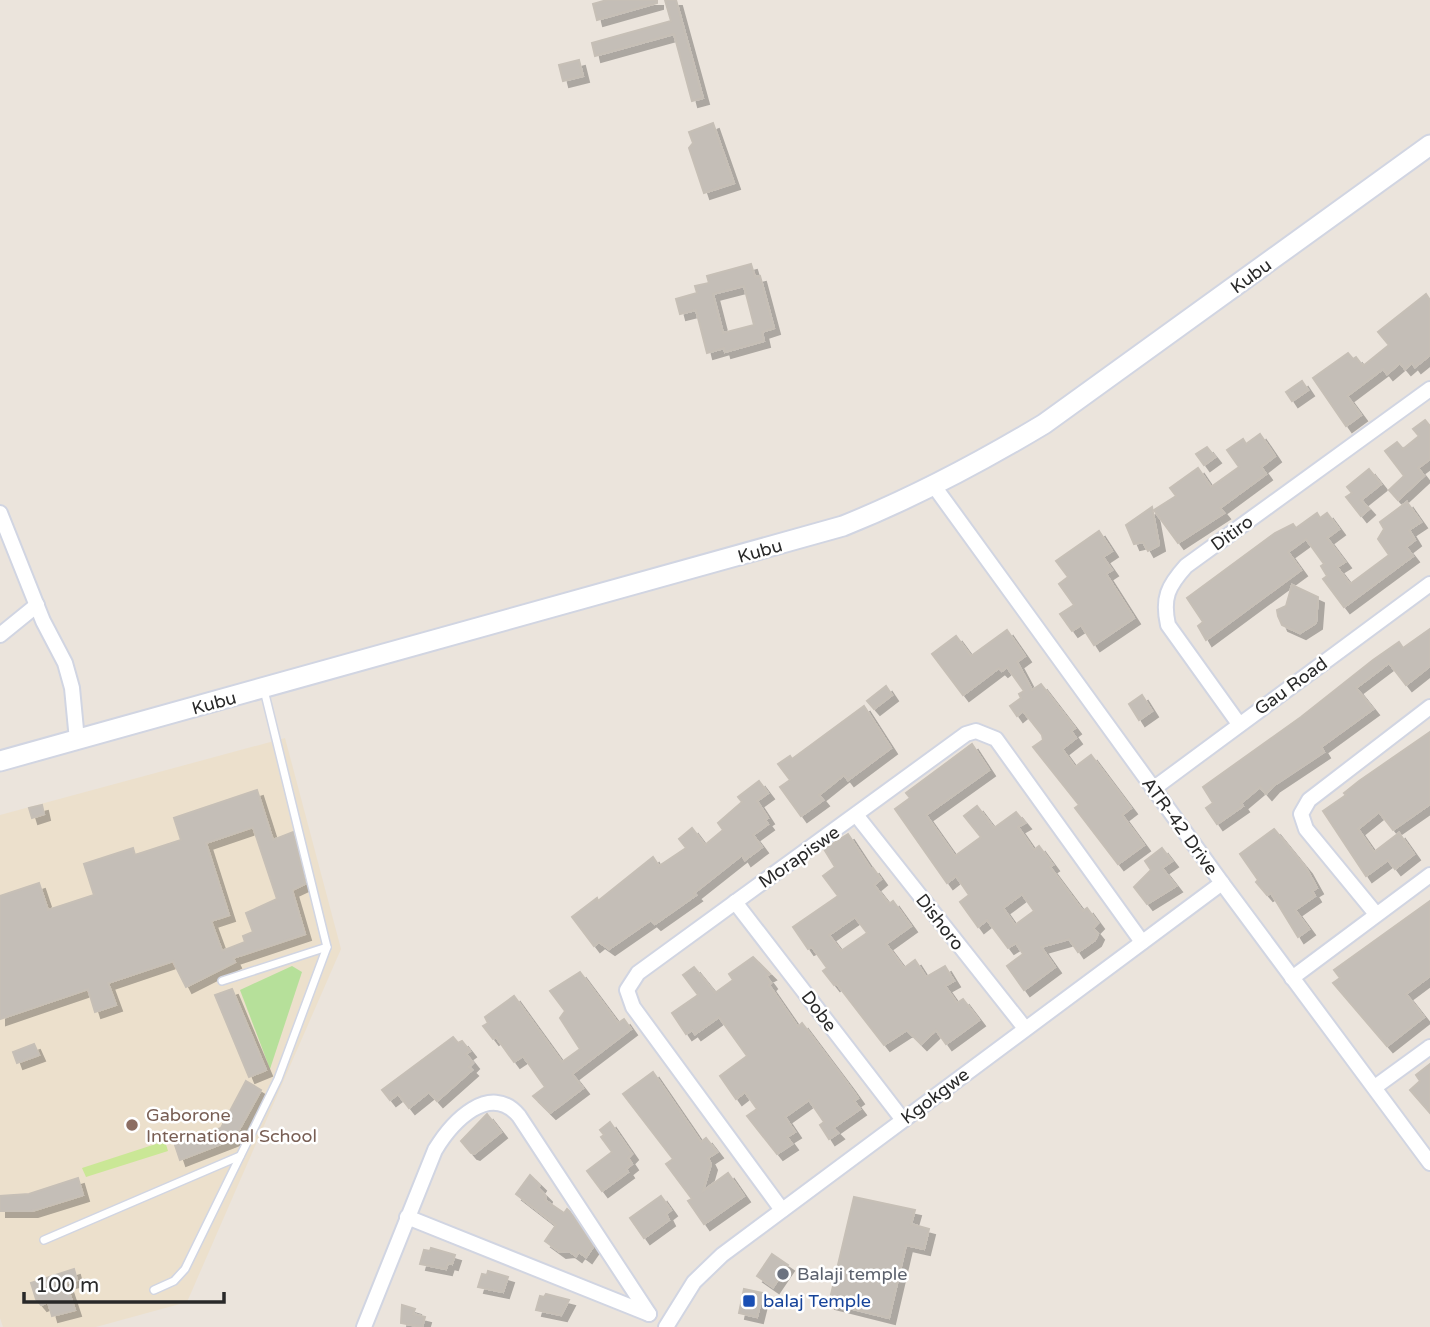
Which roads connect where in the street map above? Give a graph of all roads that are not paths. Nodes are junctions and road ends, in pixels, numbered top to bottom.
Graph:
1 (1430, 145) edge
2 (1430, 389) edge
3 (934, 486) junction
4 (0, 513) edge
5 (1430, 584) edge
6 (37, 605) junction
7 (0, 635) edge
8 (264, 689) junction
9 (1430, 707) edge
10 (1239, 724) junction
11 (77, 740) junction
12 (0, 761) edge
13 (1153, 789) junction
14 (856, 816) junction
15 (1430, 875) edge
16 (1222, 883) junction
17 (735, 902) junction
18 (1376, 914) junction
19 (1142, 942) junction
20 (327, 947) junction
21 (1292, 978) junction
22 (222, 981) dead end
23 (1024, 1027) junction
24 (1430, 1047) edge
25 (1375, 1087) junction
26 (903, 1120) junction
27 (241, 1156) junction
28 (1430, 1163) edge
29 (782, 1210) junction
30 (407, 1217) junction
31 (44, 1240) dead end
32 (154, 1290) dead end
33 (649, 1314) junction
34 (668, 1324) edge
35 (364, 1327) edge

1 - 3 main road, Kubu
2 - 10 street, Ditiro
3 - 8 main road, Kubu
3 - 13 street, ATR-42 Drive
4 - 6 street
5 - 10 street, Gau Road
6 - 7 street
6 - 11 street
8 - 11 main road, Kubu
8 - 20 lane
9 - 18 street
10 - 13 street, Gau Road
11 - 12 main road, Kubu
13 - 16 street, ATR-42 Drive
14 - 17 street, Morapiswe
14 - 19 street, Morapiswe
14 - 23 street, Dishoro
15 - 18 street
16 - 19 street, Kgokgwe
16 - 21 street, ATR-42 Drive
17 - 26 street, Dobe
17 - 29 street, Morapiswe
18 - 21 street
19 - 23 street, Kgokgwe
20 - 22 lane
20 - 27 lane
21 - 25 street, ATR-42 Drive
23 - 26 street, Kgokgwe
24 - 25 street
25 - 28 street, ATR-42 Drive
26 - 29 street, Kgokgwe
27 - 31 lane
27 - 32 lane
29 - 34 street, Kgokgwe
30 - 33 street
30 - 33 street
30 - 35 street
33 - 34 street

